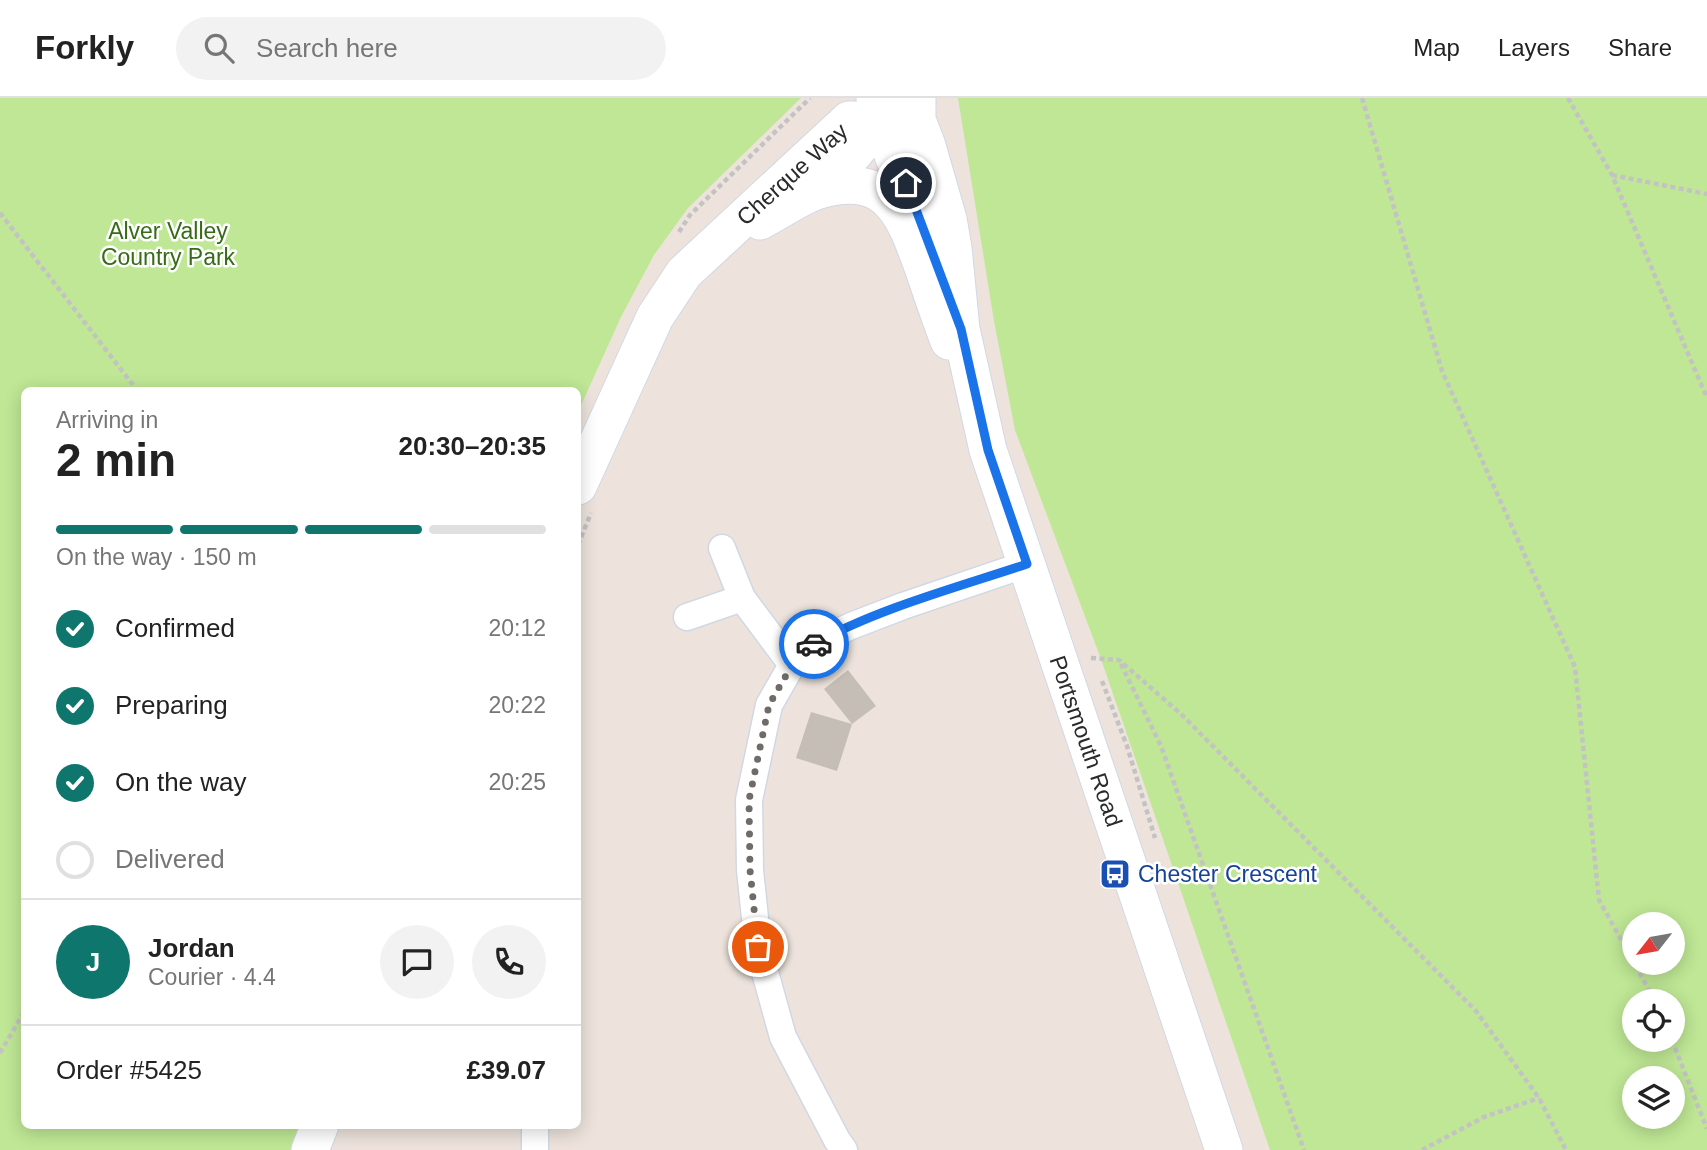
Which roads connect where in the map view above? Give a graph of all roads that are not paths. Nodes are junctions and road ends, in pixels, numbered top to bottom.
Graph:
1 (836, 98) edge
2 (878, 105) edge
3 (917, 109) edge
4 (808, 196) junction
5 (718, 242) junction
6 (684, 273) junction
7 (961, 329) junction
8 (988, 450) junction
9 (586, 497) edge
10 (722, 548) dead end
11 (1027, 564) junction
12 (741, 598) junction
13 (687, 617) dead end
14 (792, 665) junction
15 (318, 1129) edge
16 (535, 1129) edge
17 (310, 1150) edge
18 (535, 1150) edge
19 (844, 1150) edge
20 (1224, 1150) edge

1 - 6 street, Cherque Way
2 - 3 street, Cherque Way
2 - 4 street
2 - 5 street, Cherque Way
2 - 7 street, Portsmouth Road
3 - 7 street, Portsmouth Road
4 - 5 street
4 - 8 street
5 - 6 street, Cherque Way
6 - 9 street, Cherque Way
7 - 8 street, Portsmouth Road
8 - 11 street, Portsmouth Road
10 - 12 street
11 - 14 street
11 - 20 street, Portsmouth Road
12 - 13 street
12 - 14 street
14 - 19 street
15 - 17 street
16 - 18 street

